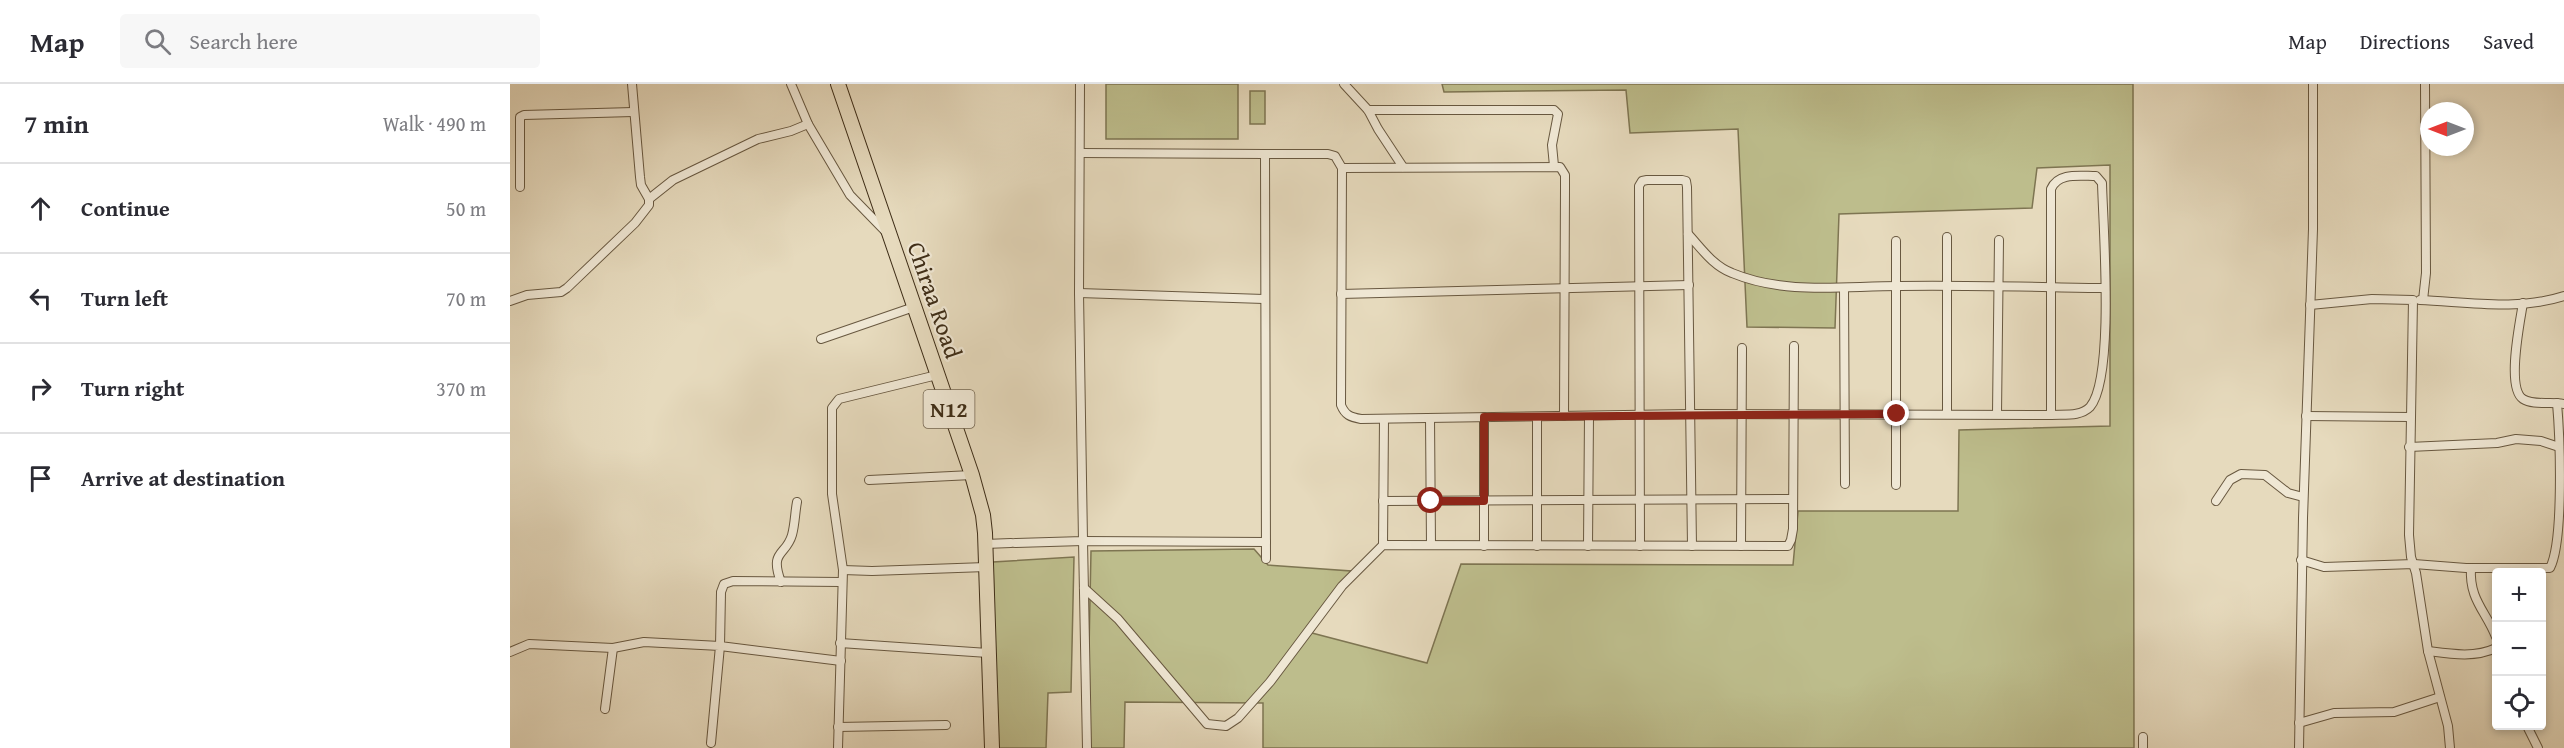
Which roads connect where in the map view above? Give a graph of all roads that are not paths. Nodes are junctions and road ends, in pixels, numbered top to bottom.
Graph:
1 (632, 84) edge
2 (791, 84) edge
3 (838, 84) edge
4 (1080, 84) edge
5 (1344, 84) edge
6 (2313, 84) edge
7 (2425, 84) edge
8 (1368, 111) junction
9 (633, 112) junction
10 (808, 124) junction
11 (1080, 153) junction
12 (1265, 154) junction
13 (1554, 166) junction
14 (1403, 167) junction
15 (1342, 168) junction
16 (520, 188) dead end
17 (649, 199) junction
18 (1688, 234) junction
19 (889, 235) junction
20 (1947, 237) dead end
21 (1999, 240) dead end
22 (1896, 241) dead end
23 (1689, 285) junction
24 (1639, 286) junction
25 (1896, 286) junction
26 (1948, 286) junction
27 (1998, 286) junction
28 (2051, 287) junction
29 (1564, 288) junction
30 (1844, 288) junction
31 (2104, 288) junction
32 (1079, 293) junction
33 (1341, 294) junction
34 (2564, 296) edge
35 (1264, 299) junction
36 (2418, 300) junction
37 (510, 301) edge
38 (2523, 303) junction
39 (2310, 305) junction
40 (914, 307) junction
41 (821, 339) dead end
42 (1794, 346) dead end
43 (1742, 348) dead end
44 (937, 375) junction
45 (2561, 404) edge
46 (1691, 414) junction
47 (1742, 414) junction
48 (1793, 414) junction
49 (1846, 414) junction
50 (1897, 414) junction
51 (1947, 414) junction
52 (1997, 414) junction
53 (2051, 415) junction
54 (1564, 416) junction
55 (1588, 416) junction
56 (1639, 416) junction
57 (2306, 416) junction
58 (1484, 417) junction
59 (1537, 417) junction
60 (2410, 417) junction
61 (1384, 418) junction
62 (1430, 418) junction
63 (2409, 447) junction
64 (2559, 447) junction
65 (972, 475) junction
66 (869, 480) dead end
67 (1845, 484) dead end
68 (1896, 485) dead end
69 (2303, 497) junction
70 (1741, 499) junction
71 (1793, 499) junction
72 (1588, 500) junction
73 (1640, 500) junction
74 (1692, 500) junction
75 (1383, 501) junction
76 (1431, 501) junction
77 (1484, 501) junction
78 (1537, 501) junction
79 (2216, 501) dead end
80 (797, 502) dead end
81 (1083, 541) junction
82 (1266, 542) junction
83 (985, 544) junction
84 (1383, 545) junction
85 (1431, 545) junction
86 (1484, 546) junction
87 (1537, 546) junction
88 (1588, 546) junction
89 (1640, 546) junction
90 (1692, 546) junction
91 (1741, 546) junction
92 (1266, 559) dead end
93 (2301, 560) junction
94 (2414, 564) junction
95 (986, 567) junction
96 (2471, 568) junction
97 (843, 570) junction
98 (782, 582) junction
99 (842, 582) junction
100 (1084, 588) junction
101 (2492, 630) edge
102 (840, 643) junction
103 (720, 646) junction
104 (613, 648) junction
105 (2492, 650) edge
106 (2428, 651) junction
107 (510, 652) edge
108 (988, 653) junction
109 (841, 661) junction
110 (2440, 697) junction
111 (605, 709) dead end
112 (2299, 723) junction
113 (946, 725) dead end
114 (838, 727) junction
115 (2529, 730) edge
116 (2143, 737) dead end
117 (711, 743) dead end
118 (838, 748) edge
119 (992, 748) edge
120 (1087, 748) edge
121 (2143, 748) edge
122 (2299, 748) edge
123 (2450, 748) edge
124 (2538, 748) edge

1 - 9 street
2 - 10 street
3 - 19 highway, Chiraa Road / N12
4 - 11 street
5 - 8 street
6 - 39 street
7 - 36 street
8 - 13 street
8 - 14 street
9 - 16 street
9 - 17 street
10 - 17 street
10 - 19 street
11 - 12 street
11 - 32 street
12 - 15 street
12 - 35 street
13 - 14 street
13 - 29 street
14 - 15 street
15 - 33 street
17 - 37 street
18 - 23 street
18 - 24 street
18 - 30 street
19 - 40 highway, Chiraa Road / N12
20 - 26 street
21 - 27 street
22 - 25 street
23 - 24 street
23 - 46 street
24 - 29 street
24 - 56 street
25 - 26 street
25 - 30 street
25 - 50 street
26 - 27 street
26 - 51 street
27 - 28 street
27 - 52 street
28 - 31 street
28 - 31 street
28 - 53 street
29 - 33 street
29 - 54 street
30 - 49 street
31 - 53 street
32 - 35 street
32 - 81 street
33 - 61 street
34 - 38 street
35 - 82 street
36 - 38 street
36 - 39 street
36 - 60 street
38 - 45 street
39 - 57 street
40 - 41 street
40 - 44 highway, Chiraa Road / N12
42 - 48 street
43 - 47 street
44 - 65 highway, Chiraa Road / N12
44 - 97 street
45 - 64 street
46 - 47 street
46 - 56 street
46 - 74 street
47 - 48 street
47 - 70 street
48 - 49 street
48 - 71 street
49 - 50 street
49 - 67 street
50 - 51 street
50 - 68 street
51 - 52 street
52 - 53 street
54 - 55 street
54 - 59 street
55 - 56 street
55 - 72 street
56 - 73 street
57 - 60 street
57 - 69 street
58 - 59 street
58 - 62 street
58 - 77 street
59 - 78 street
60 - 63 street
61 - 62 street
61 - 75 street
62 - 76 street
63 - 64 street
63 - 94 street
64 - 96 street
65 - 66 street
65 - 83 highway, Chiraa Road / N12
69 - 79 street
69 - 93 street
70 - 71 street
70 - 74 street
70 - 91 street
71 - 91 street
72 - 73 street
72 - 78 street
72 - 88 street
73 - 74 street
73 - 89 street
74 - 90 street
75 - 76 street
75 - 84 street
76 - 77 street
76 - 85 street
77 - 78 street
77 - 86 street
78 - 87 street
80 - 98 street
81 - 82 street
81 - 83 street
81 - 100 street
82 - 92 street
83 - 95 highway, Chiraa Road / N12
84 - 85 street
84 - 100 street
85 - 86 street
86 - 87 street
87 - 88 street
88 - 89 street
89 - 90 street
90 - 91 street
93 - 94 street
93 - 112 street
94 - 96 street
94 - 106 street
95 - 97 street
95 - 108 highway, Chiraa Road / N12
96 - 101 street
97 - 99 street
98 - 99 street
98 - 103 street
99 - 102 street
100 - 120 street
102 - 108 street
102 - 109 street
103 - 104 street
103 - 109 street
103 - 117 street
104 - 107 street
104 - 111 street
105 - 106 street
106 - 110 street
108 - 119 highway, Chiraa Road / N12
109 - 114 street
110 - 112 street
110 - 123 street
112 - 122 street
113 - 114 street
114 - 118 street
115 - 124 street
116 - 121 street

